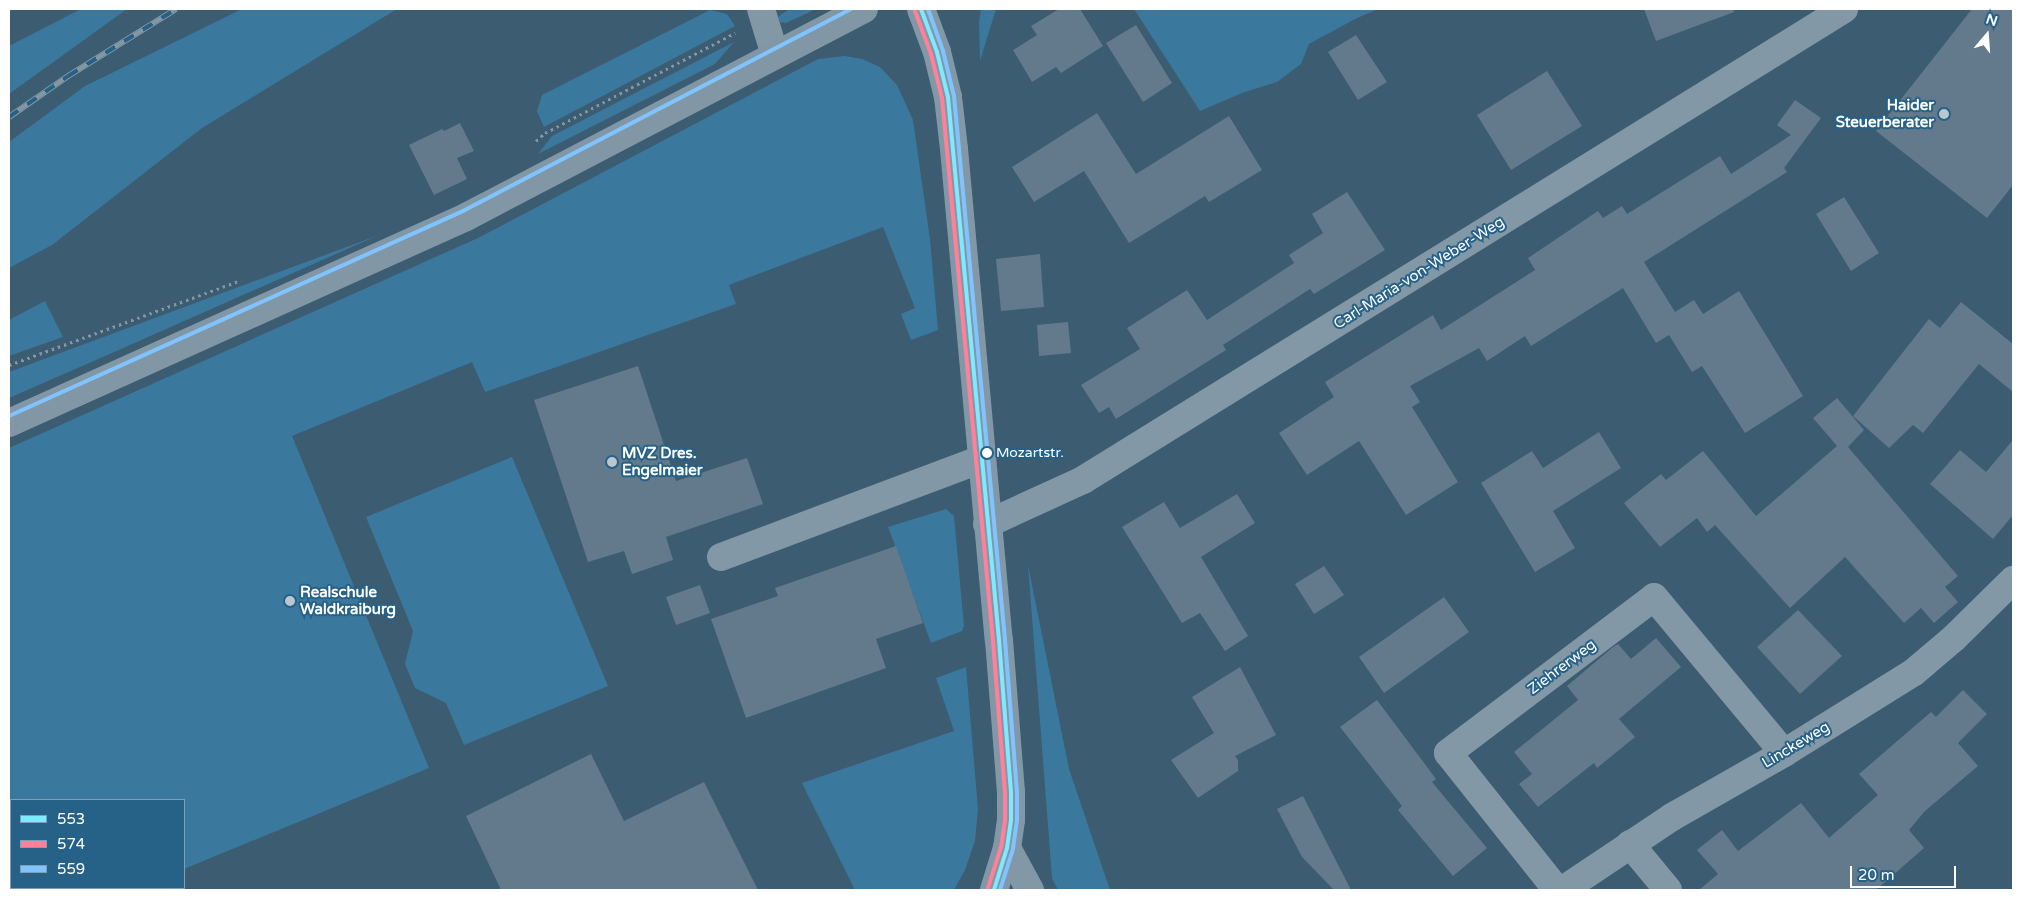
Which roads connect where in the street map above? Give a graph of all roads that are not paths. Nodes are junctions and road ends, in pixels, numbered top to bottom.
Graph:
1 (864, 9) edge
2 (921, 9) edge
3 (1844, 9) edge
4 (761, 13) edge
5 (775, 55) junction
6 (9, 423) edge
7 (982, 459) junction
8 (987, 524) junction
9 (721, 558) dead end
10 (2013, 580) edge
11 (1784, 753) junction
12 (1630, 844) junction
13 (1007, 848) junction
14 (994, 890) edge
15 (1030, 890) edge
16 (1557, 890) edge
17 (1563, 890) edge
18 (1668, 890) edge

1 - 5 main road
2 - 7 street
3 - 8 street, Carl-Maria-von-Weber-Weg
4 - 5 street
5 - 6 main road
7 - 8 street
7 - 9 street
8 - 13 street
10 - 11 street, Linckeweg
11 - 12 street, Linckeweg
11 - 16 street, Ziehrerweg
12 - 17 street, Linckeweg
12 - 18 street
13 - 14 street
13 - 15 street

